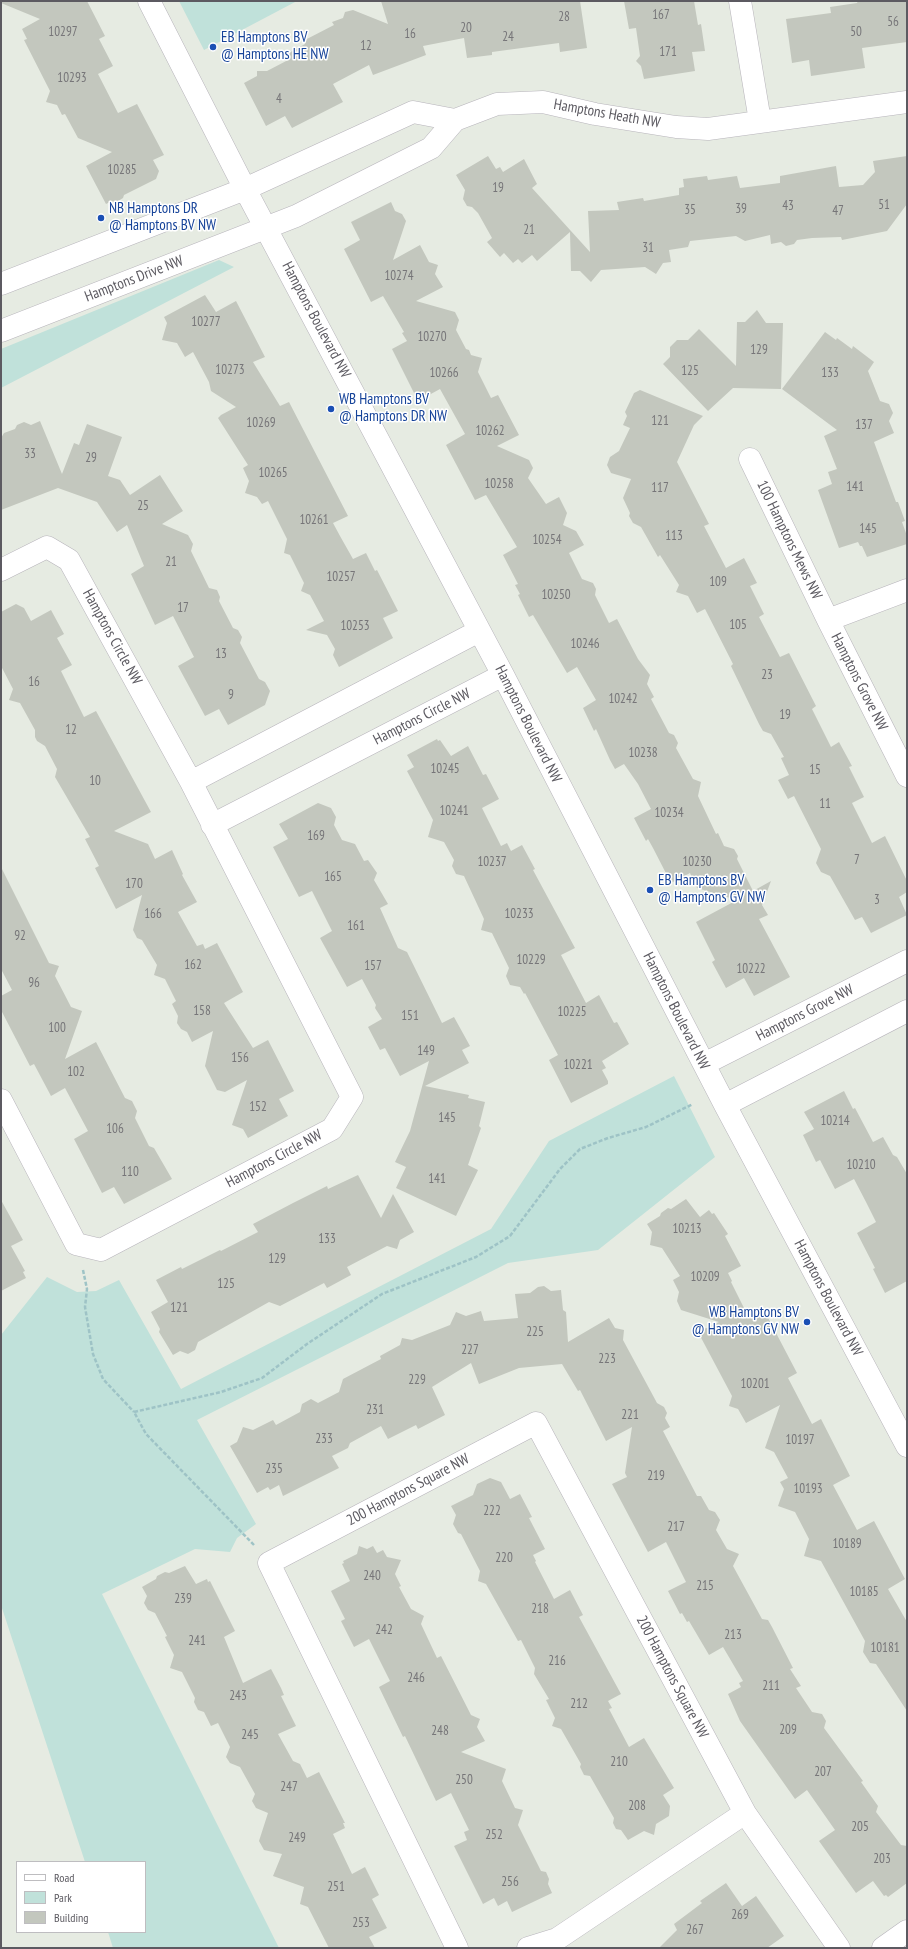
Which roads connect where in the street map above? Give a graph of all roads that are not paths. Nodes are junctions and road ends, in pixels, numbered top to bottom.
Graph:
1 (149, 1) edge
2 (740, 1) edge
3 (907, 102) edge
4 (455, 120) junction
5 (760, 121) junction
6 (245, 189) junction
7 (267, 228) junction
8 (1, 284) edge
9 (1, 331) edge
10 (750, 459) dead end
11 (1, 570) edge
12 (907, 590) edge
13 (828, 620) junction
14 (479, 631) junction
15 (503, 675) junction
16 (907, 776) edge
17 (191, 782) junction
18 (212, 825) junction
19 (907, 961) edge
20 (907, 1011) edge
21 (704, 1064) junction
22 (1, 1100) edge
23 (725, 1105) junction
24 (907, 1446) edge
25 (745, 1813) junction
26 (907, 1931) edge
27 (457, 1948) edge
28 (528, 1948) edge
29 (839, 1948) edge
30 (883, 1948) edge

1 - 6 street, Hamptons Boulevard NW
2 - 5 street
3 - 5 street, Hamptons Heath NW
4 - 5 street, Hamptons Heath NW
4 - 6 street
4 - 7 street, Hamptons Heath NW
6 - 7 street, Hamptons Boulevard NW
6 - 8 street
7 - 9 street, Hamptons Drive NW
7 - 14 street, Hamptons Boulevard NW
10 - 13 street, 100 Hamptons Mews NW
11 - 17 street, Hamptons Circle NW
12 - 13 street, Hamptons Grove NW
13 - 16 street, Hamptons Grove NW
14 - 15 street, Hamptons Boulevard NW
14 - 17 street
15 - 18 street, Hamptons Circle NW
15 - 21 street, Hamptons Boulevard NW
17 - 18 street, Hamptons Circle NW
18 - 22 street, Hamptons Circle NW
19 - 21 street, Hamptons Grove NW
20 - 23 street
21 - 23 street, Hamptons Boulevard NW
23 - 24 street, Hamptons Boulevard NW
25 - 27 street, 200 Hamptons Square NW
25 - 28 street
25 - 29 street, 200 Hamptons Square NW
26 - 30 street

